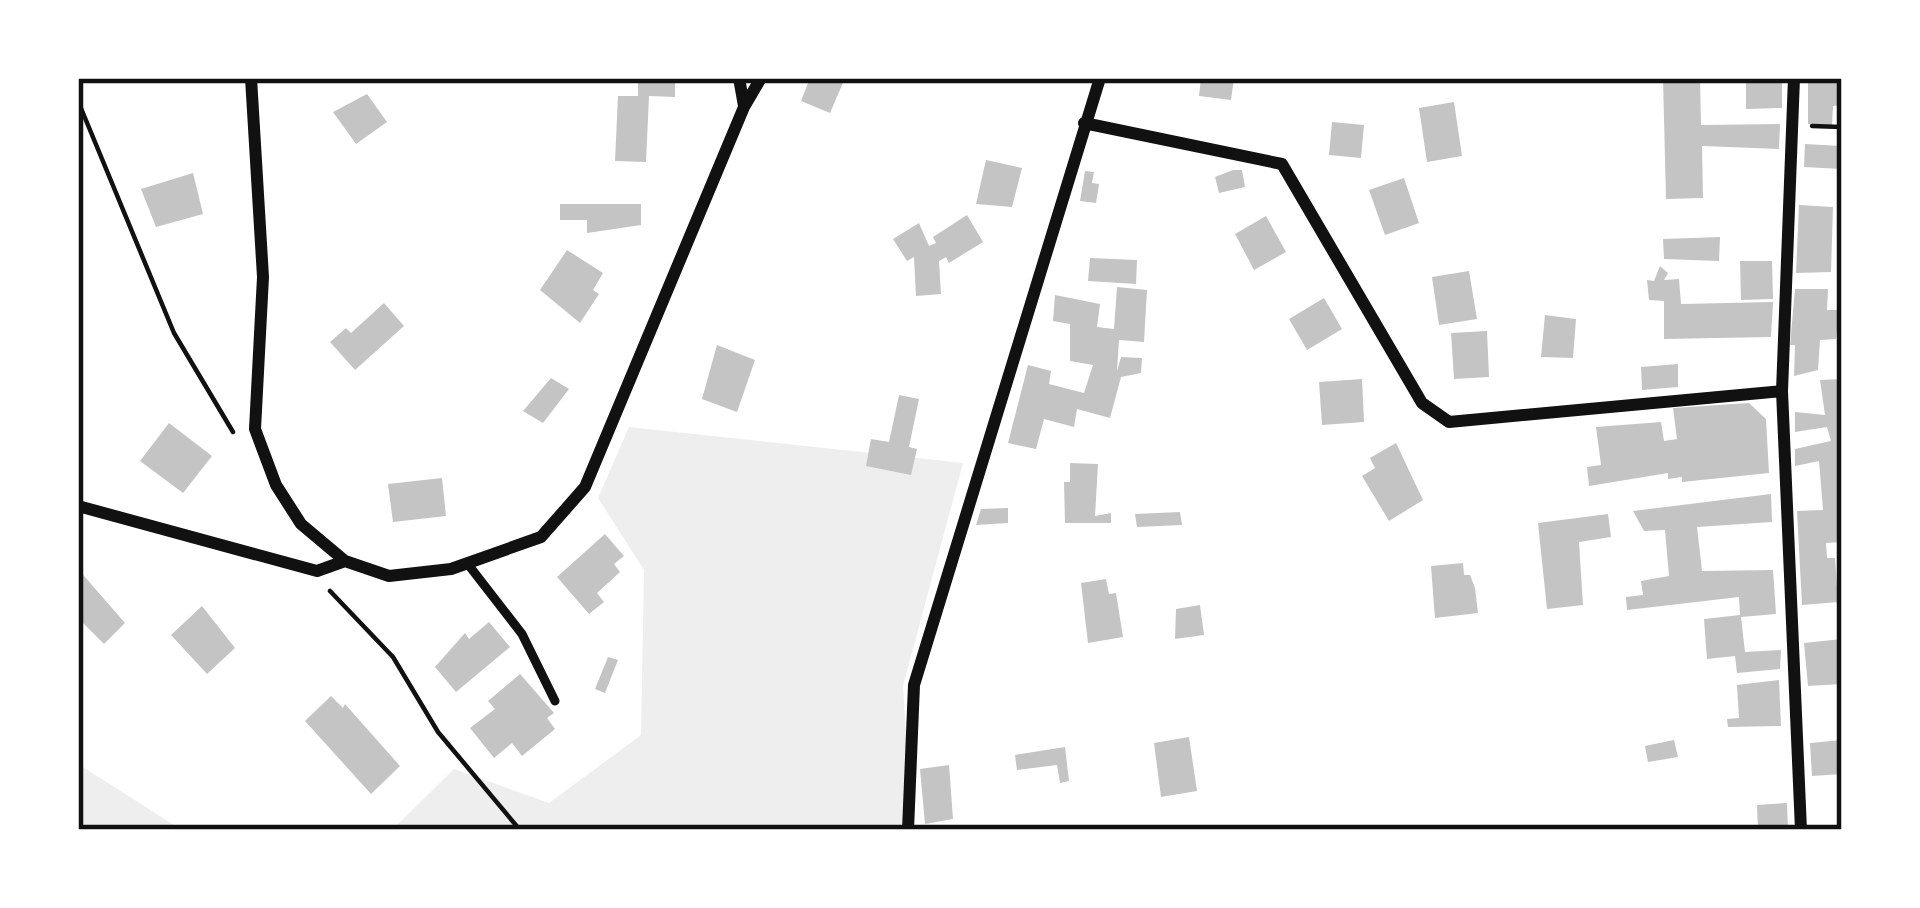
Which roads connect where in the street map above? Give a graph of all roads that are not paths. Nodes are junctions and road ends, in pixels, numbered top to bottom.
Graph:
1 (251, 78) edge
2 (739, 78) edge
3 (761, 78) edge
4 (1100, 78) edge
5 (1794, 78) edge
6 (744, 107) junction
7 (1084, 124) junction
8 (1782, 392) junction
9 (78, 506) edge
10 (345, 562) junction
11 (467, 563) junction
12 (555, 700) dead end
13 (908, 830) edge
14 (1802, 830) edge

1 - 10 street
2 - 6 street
3 - 6 street
4 - 7 street
5 - 8 street
6 - 11 street
7 - 8 street
7 - 13 street
8 - 14 street
9 - 10 street
10 - 11 street
11 - 12 lane

